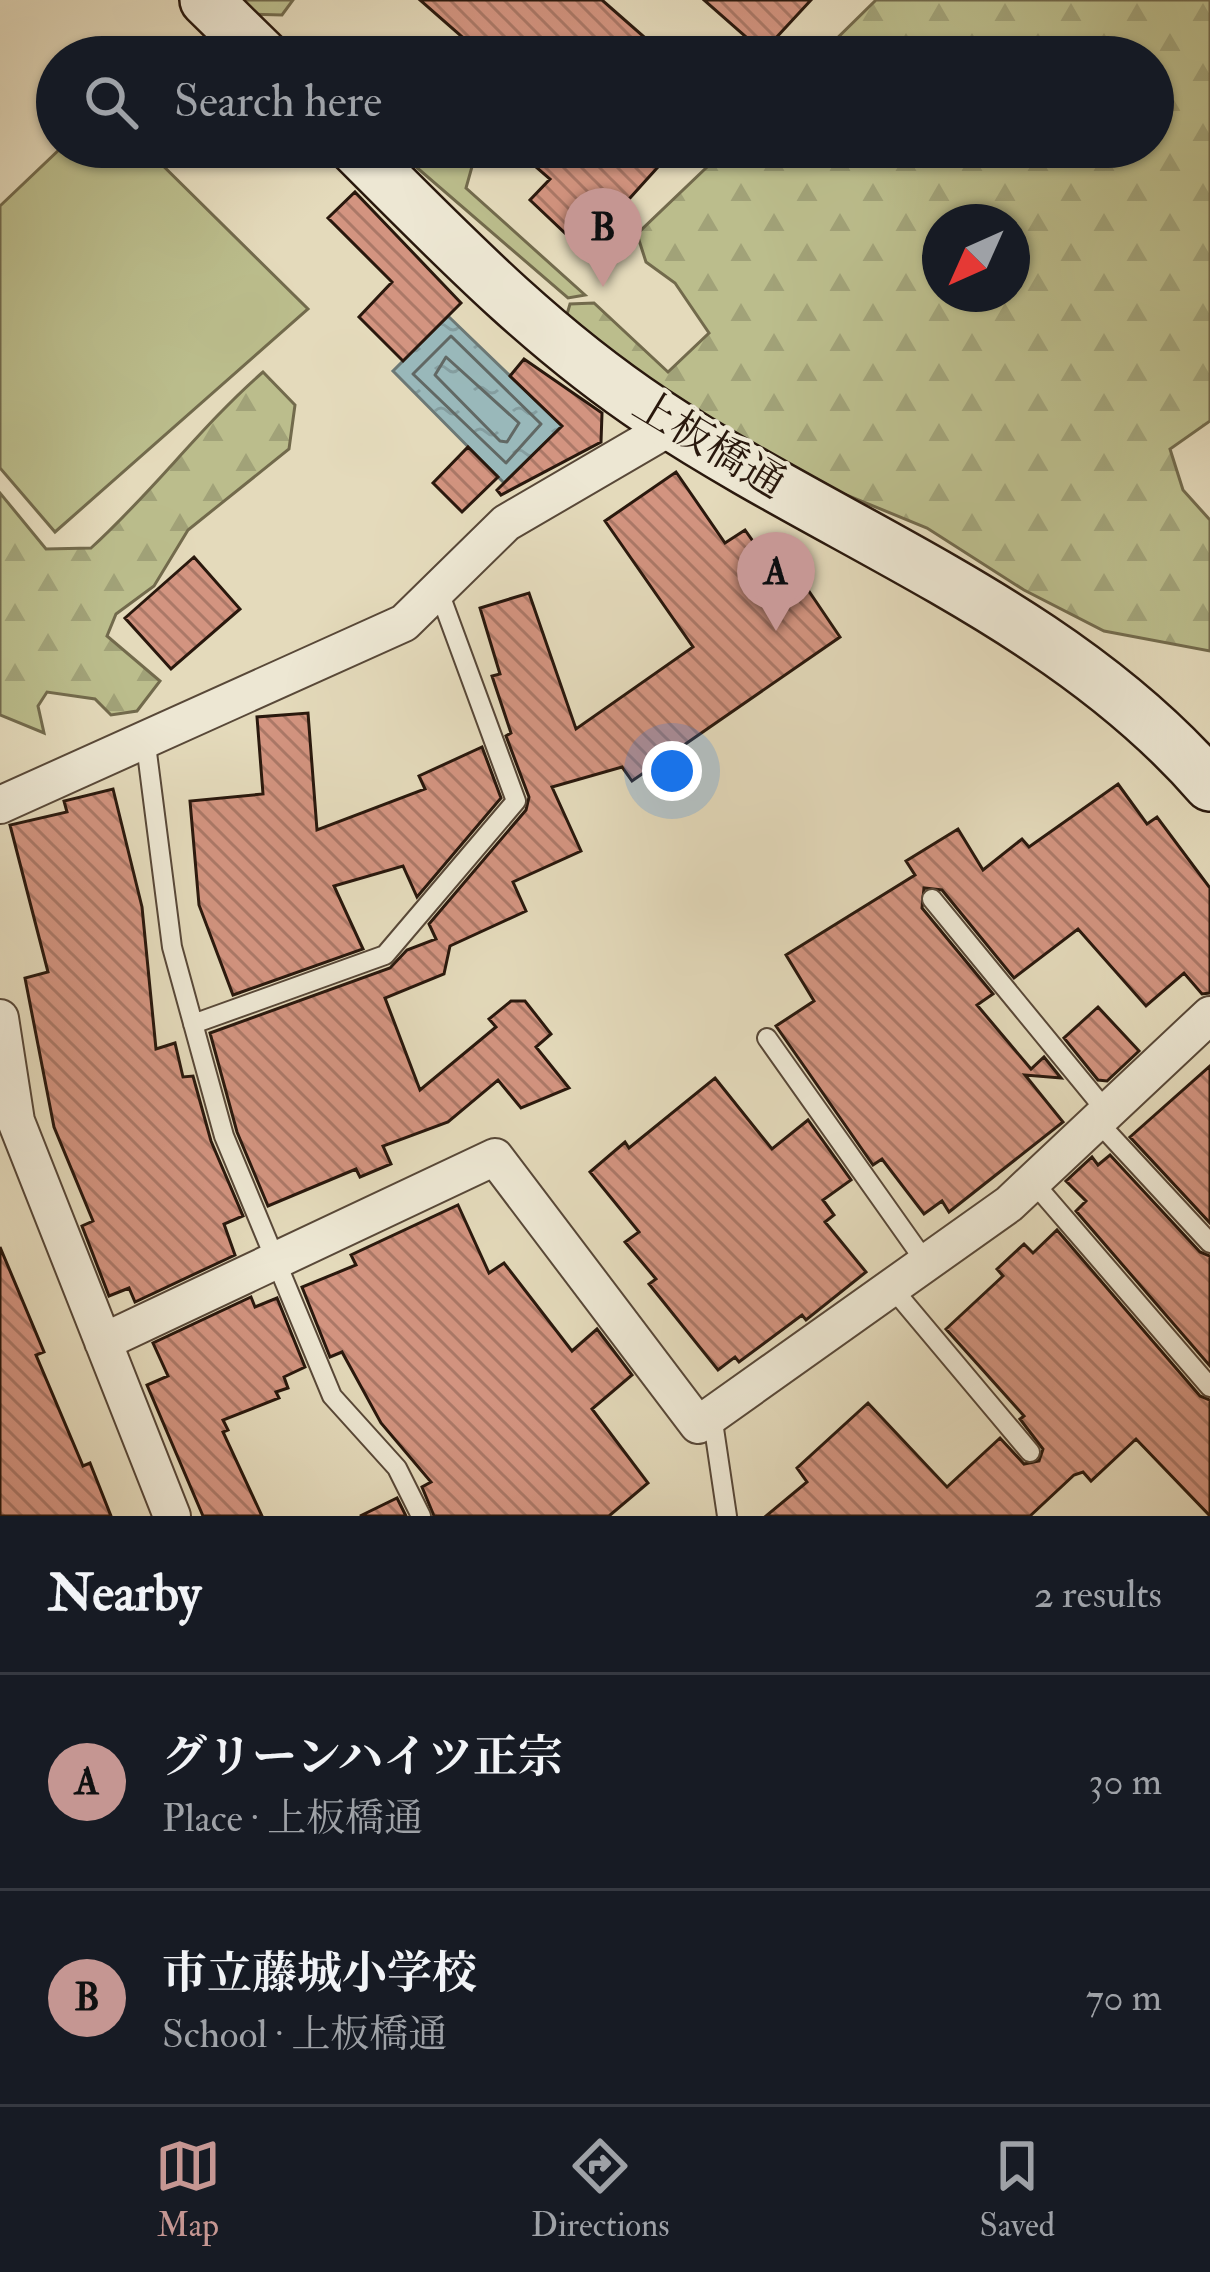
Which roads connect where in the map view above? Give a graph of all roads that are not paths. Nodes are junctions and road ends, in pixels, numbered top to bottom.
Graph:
1 (206, 0) edge
2 (242, 36) edge
3 (375, 168) edge
4 (674, 425) junction
5 (438, 589) junction
6 (145, 737) junction
7 (1210, 785) edge
8 (0, 805) edge
9 (932, 899) dead end
10 (1210, 1016) edge
11 (0, 1018) edge
12 (193, 1024) junction
13 (767, 1038) dead end
14 (1102, 1116) junction
15 (8, 1126) edge
16 (1033, 1182) junction
17 (1210, 1243) edge
18 (274, 1261) junction
19 (927, 1264) junction
20 (893, 1288) junction
21 (103, 1342) junction
22 (1210, 1387) edge
23 (712, 1415) junction
24 (1030, 1452) dead end
25 (172, 1516) edge
26 (421, 1516) edge
27 (727, 1516) edge

1 - 2 street
3 - 4 street, 上板橋通
4 - 5 street
4 - 7 street, 上板橋通
5 - 6 street
5 - 12 lane
6 - 8 street
6 - 12 lane
9 - 14 lane
10 - 14 street
11 - 15 street
12 - 18 lane
13 - 19 lane
14 - 16 street
14 - 17 lane
15 - 21 street
16 - 19 street
16 - 22 lane
18 - 21 street
18 - 23 street
18 - 26 lane
19 - 20 street
20 - 23 street
20 - 24 lane
21 - 25 street
23 - 27 lane

